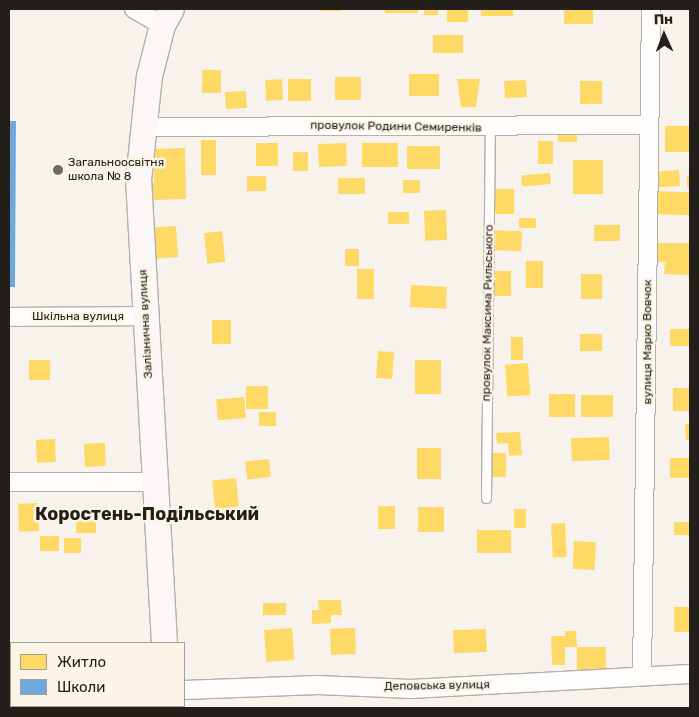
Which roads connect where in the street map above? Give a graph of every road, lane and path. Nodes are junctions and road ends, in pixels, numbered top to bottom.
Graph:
1 (134, 9) edge
2 (651, 9) edge
3 (167, 17) edge
4 (649, 125) junction
5 (144, 127) junction
6 (490, 129) junction
7 (147, 316) junction
8 (9, 317) edge
9 (9, 482) edge
10 (153, 482) junction
11 (486, 498) dead end
12 (164, 642) edge
13 (690, 674) edge
14 (642, 676) junction
15 (185, 690) edge

1 - 3 street
2 - 4 street, вулиця Марко Вовчок
3 - 5 street, Залізнична вулиця
4 - 6 street, провулок Родини Семиренків
4 - 14 street, вулиця Марко Вовчок
5 - 6 street, провулок Родини Семиренків
5 - 7 street, Залізнична вулиця
6 - 11 lane, провулок Максима Рильського
7 - 8 street, Шкільна вулиця
7 - 10 street, Залізнична вулиця
9 - 10 street
10 - 12 street, Залізнична вулиця
13 - 14 street, Деповська вулиця
14 - 15 street, Деповська вулиця

